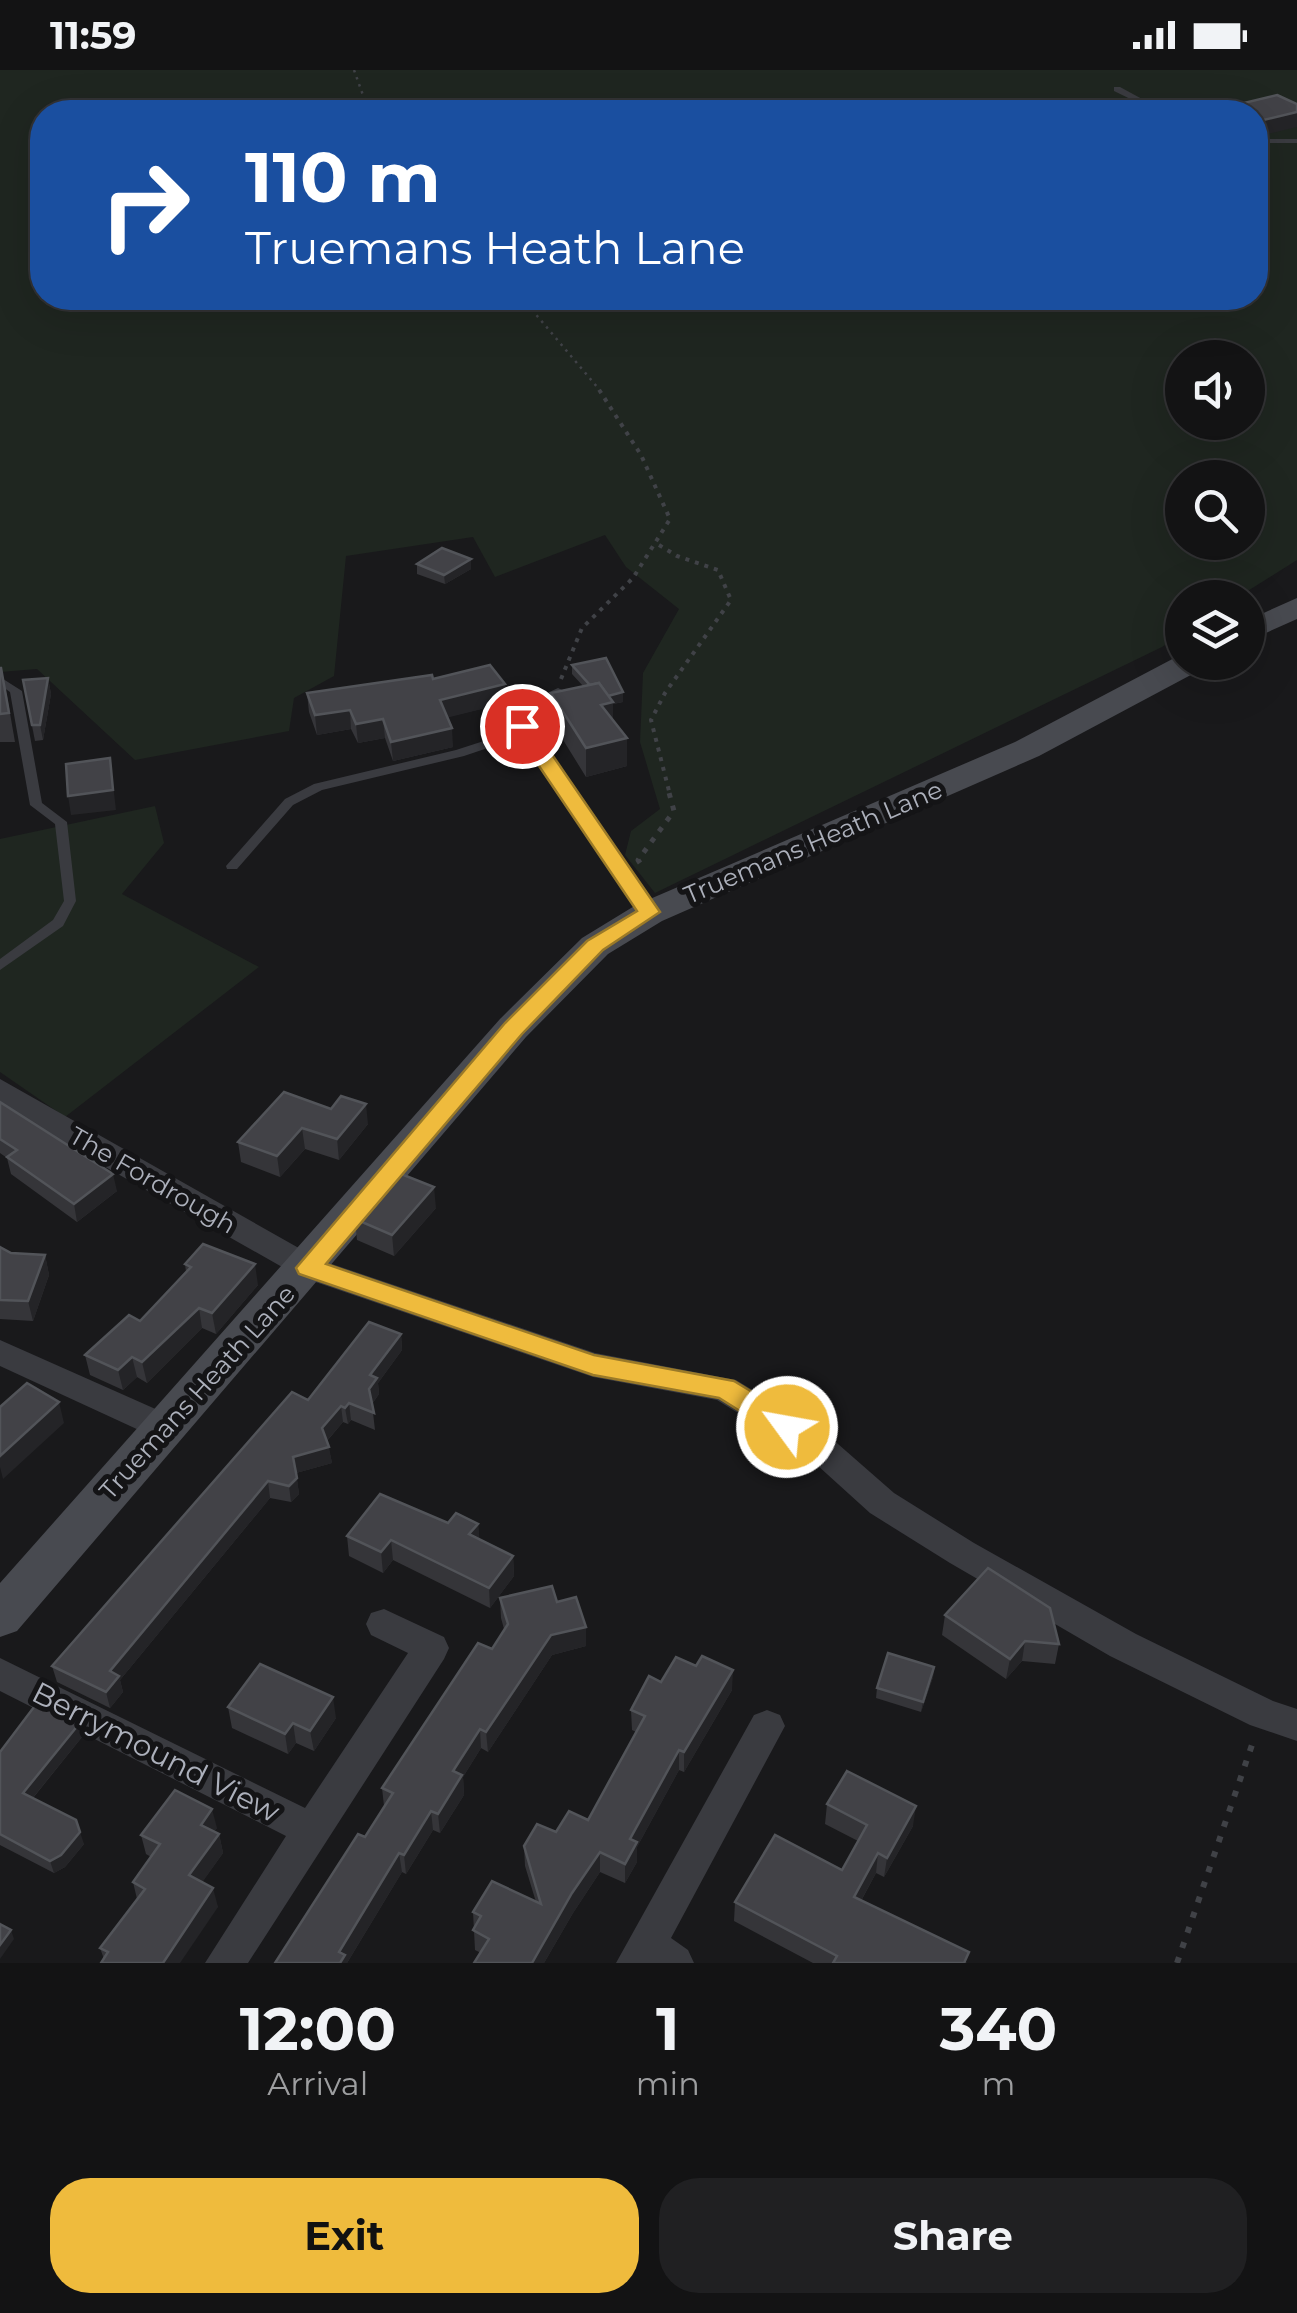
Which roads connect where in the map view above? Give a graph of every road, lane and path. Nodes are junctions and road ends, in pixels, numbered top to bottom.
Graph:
1 (354, 70) edge
2 (1117, 89) dead end
3 (365, 100) edge
4 (1139, 100) edge
5 (1297, 140) edge
6 (1268, 141) edge
7 (534, 310) edge
8 (659, 545) junction
9 (1297, 607) edge
10 (1265, 623) edge
11 (1165, 676) edge
12 (0, 680) edge
13 (558, 691) joint
14 (526, 731) junction
15 (232, 866) dead end
16 (649, 874) dead end
17 (649, 912) junction
18 (0, 966) edge
19 (0, 1089) edge
20 (308, 1268) junction
21 (0, 1352) edge
22 (166, 1428) junction
23 (0, 1616) edge
24 (384, 1624) dead end
25 (0, 1674) edge
26 (1280, 1719) edge
27 (767, 1726) dead end
28 (311, 1830) junction
29 (652, 1957) edge
30 (225, 1963) edge
31 (1178, 1963) edge

1 - 3 path
2 - 4 lane
5 - 6 lane
7 - 8 path
8 - 13 path
8 - 16 path
9 - 10 street
11 - 17 street, Truemans Heath Lane
12 - 18 lane
13 - 14 lane
14 - 15 lane
14 - 17 lane
17 - 20 street, Truemans Heath Lane
19 - 20 street, The Fordrough
20 - 22 street, Truemans Heath Lane
20 - 26 street, The Fordrough
21 - 22 street
22 - 23 street, Truemans Heath Lane
24 - 28 street, Berrymound View
25 - 28 street, Berrymound View
26 - 31 path
27 - 29 street
28 - 30 street, Berrymound View

